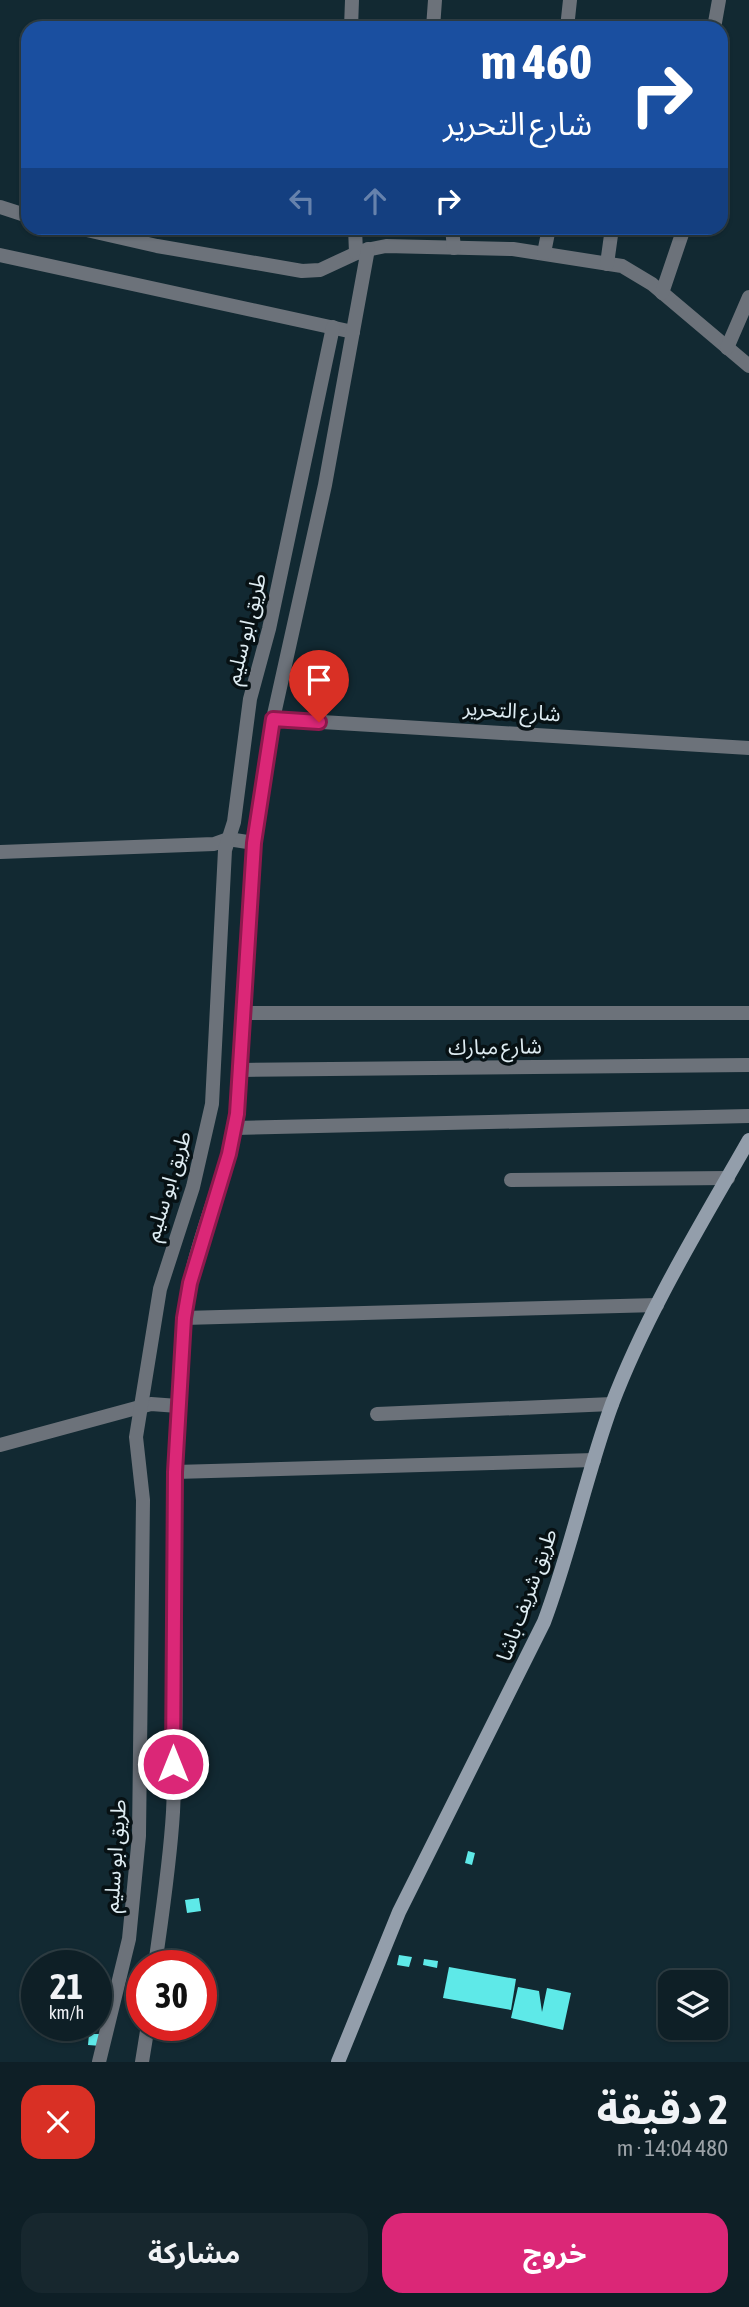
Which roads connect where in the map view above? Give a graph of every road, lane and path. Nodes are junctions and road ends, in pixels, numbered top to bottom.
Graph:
1 (352, 0) edge
2 (435, 0) edge
3 (570, 0) edge
4 (719, 0) edge
5 (351, 21) edge
6 (434, 21) edge
7 (568, 21) edge
8 (715, 21) edge
9 (0, 207) edge
10 (21, 214) edge
11 (109, 235) edge
12 (357, 235) edge
13 (453, 235) edge
14 (548, 235) edge
15 (611, 235) edge
16 (682, 235) edge
17 (454, 248) junction
18 (362, 251) junction
19 (544, 253) junction
20 (0, 255) edge
21 (607, 264) junction
22 (662, 293) junction
23 (749, 297) edge
24 (333, 327) junction
25 (353, 332) junction
26 (727, 348) junction
27 (749, 366) edge
28 (273, 719) junction
29 (749, 748) edge
30 (228, 839) junction
31 (254, 843) junction
32 (0, 852) edge
33 (244, 1013) junction
34 (749, 1013) edge
35 (749, 1065) edge
36 (241, 1070) junction
37 (749, 1116) edge
38 (235, 1128) junction
39 (749, 1140) edge
40 (728, 1178) junction
41 (511, 1180) dead end
42 (657, 1305) junction
43 (184, 1318) junction
44 (612, 1404) junction
45 (178, 1406) junction
46 (142, 1407) junction
47 (377, 1414) dead end
48 (0, 1445) edge
49 (593, 1460) junction
50 (175, 1472) junction
51 (157, 1950) edge
52 (145, 2041) edge
53 (99, 2062) edge
54 (142, 2062) edge
55 (338, 2062) edge

1 - 5 street
2 - 6 street
3 - 7 street
4 - 8 street
9 - 10 street
11 - 18 street
12 - 18 street, طريق ابو سليم
13 - 17 street
14 - 19 street
15 - 21 street
16 - 22 street
17 - 18 street
17 - 19 street
18 - 25 street, طريق ابو سليم
19 - 21 street
20 - 24 street
21 - 22 street
22 - 26 street
23 - 26 street
24 - 25 street
24 - 30 street, طريق ابو سليم
25 - 28 street, طريق ابو سليم
26 - 27 street
28 - 29 street, شارع التحرير
28 - 31 street, طريق ابو سليم
30 - 31 street
30 - 32 street
30 - 46 street, طريق ابو سليم
31 - 33 street, طريق ابو سليم
33 - 34 street
33 - 36 street, طريق ابو سليم
35 - 36 street, شارع مبارك
36 - 38 street, طريق ابو سليم
37 - 38 street
38 - 43 street, طريق ابو سليم
39 - 40 street, طريق شريف باشا
40 - 41 street
40 - 42 street, طريق شريف باشا
42 - 43 street
42 - 44 street, طريق شريف باشا
43 - 45 street, طريق ابو سليم
44 - 47 street
44 - 49 street, طريق شريف باشا
45 - 46 street
45 - 50 street, طريق ابو سليم
46 - 48 street
46 - 53 street, طريق ابو سليم
49 - 50 street
49 - 55 street, طريق شريف باشا
50 - 51 street, طريق ابو سليم
52 - 54 street

